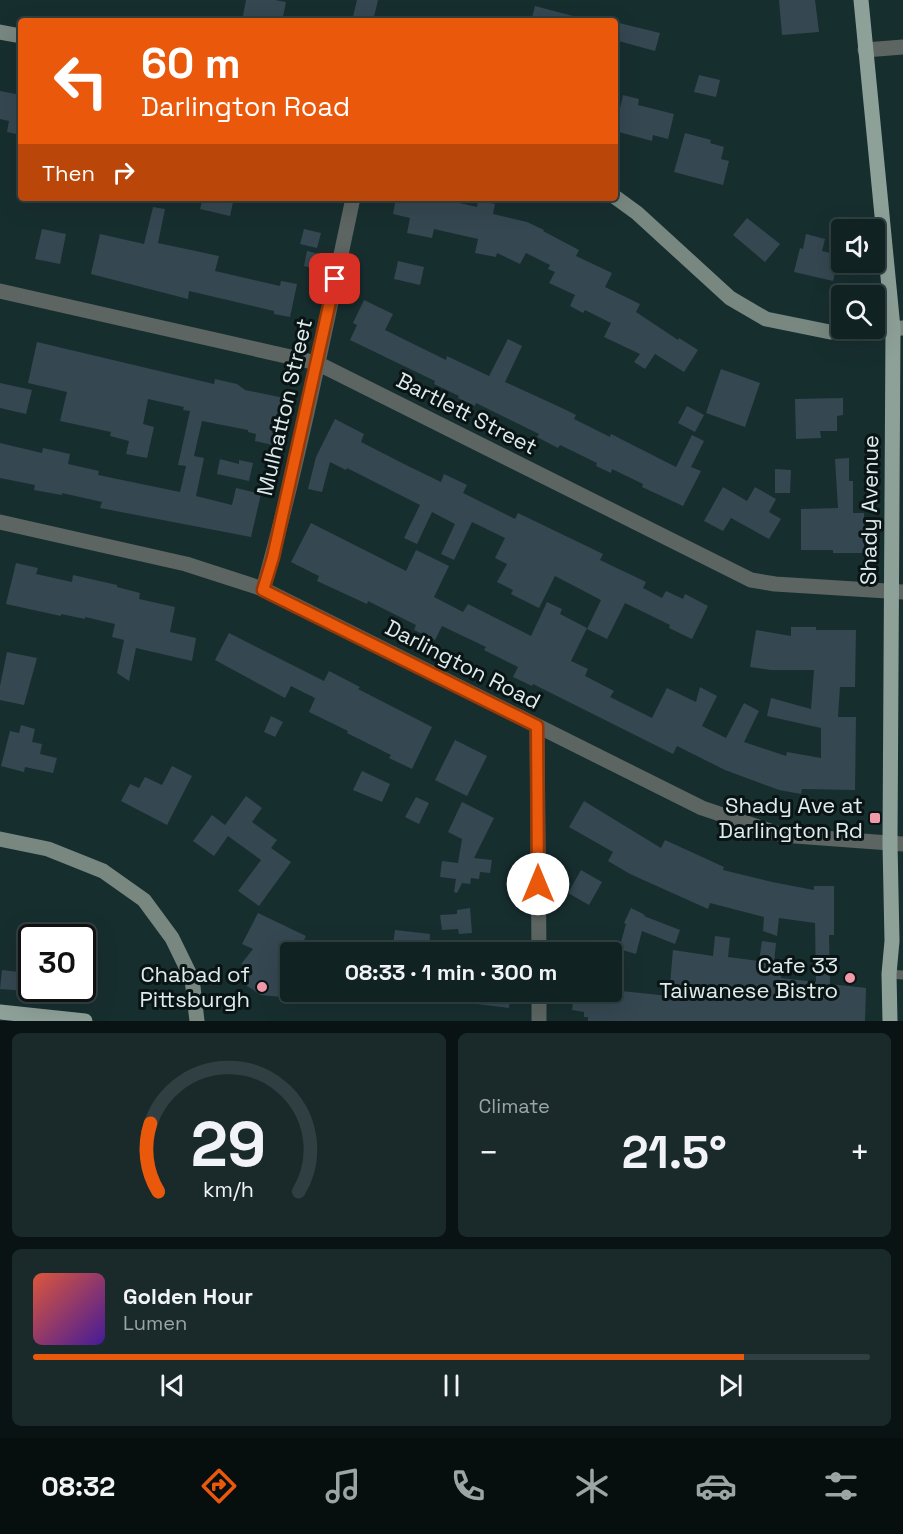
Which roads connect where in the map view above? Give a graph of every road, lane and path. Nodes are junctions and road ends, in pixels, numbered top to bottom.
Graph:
1 (861, 0) edge
2 (0, 32) edge
3 (18, 35) edge
4 (903, 47) edge
5 (865, 50) junction
6 (618, 199) edge
7 (352, 201) edge
8 (0, 291) edge
9 (898, 328) edge
10 (317, 363) junction
11 (0, 522) edge
12 (897, 546) edge
13 (263, 590) junction
14 (897, 592) edge
15 (537, 726) junction
16 (0, 839) edge
17 (896, 844) edge
18 (538, 942) edge
19 (896, 974) edge
20 (539, 1002) edge
21 (0, 1012) edge
22 (86, 1021) edge
23 (197, 1021) edge
24 (539, 1021) edge
25 (890, 1021) edge

1 - 5 main road, Shady Avenue
2 - 3 main road
4 - 5 street
5 - 9 main road, Shady Avenue
6 - 9 main road
7 - 10 street, Mulhatton Street
8 - 10 street, Bartlett Street
9 - 12 main road, Shady Avenue
10 - 13 street, Mulhatton Street
10 - 14 street, Bartlett Street
11 - 13 street, Darlington Road
12 - 14 main road, Shady Avenue
13 - 15 street, Darlington Road
14 - 17 main road, Shady Avenue
15 - 17 street, Darlington Road
15 - 18 street
16 - 23 main road
17 - 19 main road, Shady Avenue
19 - 25 main road, Shady Avenue
20 - 24 street
21 - 22 main road

